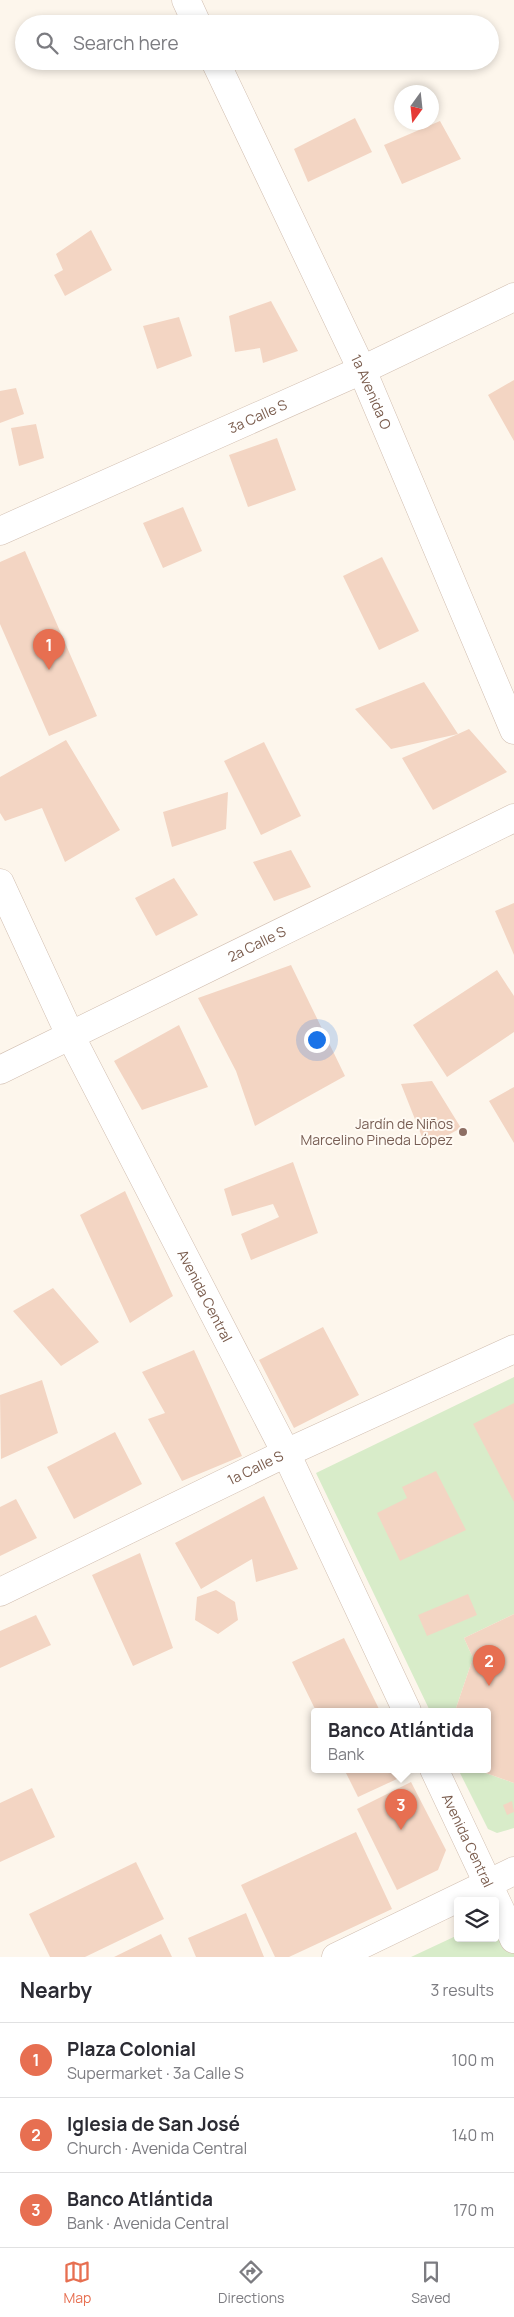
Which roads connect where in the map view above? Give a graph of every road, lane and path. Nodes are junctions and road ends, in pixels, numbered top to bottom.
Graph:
1 (186, 0) edge
2 (193, 15) edge
3 (219, 70) edge
4 (514, 296) edge
5 (362, 370) junction
6 (0, 531) edge
7 (514, 730) edge
8 (514, 818) edge
9 (0, 883) edge
10 (70, 1035) junction
11 (0, 1070) edge
12 (514, 1349) edge
13 (286, 1453) junction
14 (0, 1592) edge
15 (406, 1708) edge
16 (436, 1773) edge
17 (514, 1871) edge
18 (488, 1884) junction
19 (514, 1939) edge
20 (336, 1957) edge

1 - 2 street
3 - 5 street, 1a Avenida O
4 - 5 street, 3a Calle S
5 - 6 street, 3a Calle S
5 - 7 street, 1a Avenida O
8 - 10 street, 2a Calle S
9 - 10 street, Avenida Central
10 - 11 street, 2a Calle S
10 - 13 street, Avenida Central
12 - 13 street, 1a Calle S
13 - 14 street, 1a Calle S
13 - 15 street, Avenida Central
16 - 18 street, Avenida Central
17 - 18 street
18 - 19 street, Avenida Central
18 - 20 street

